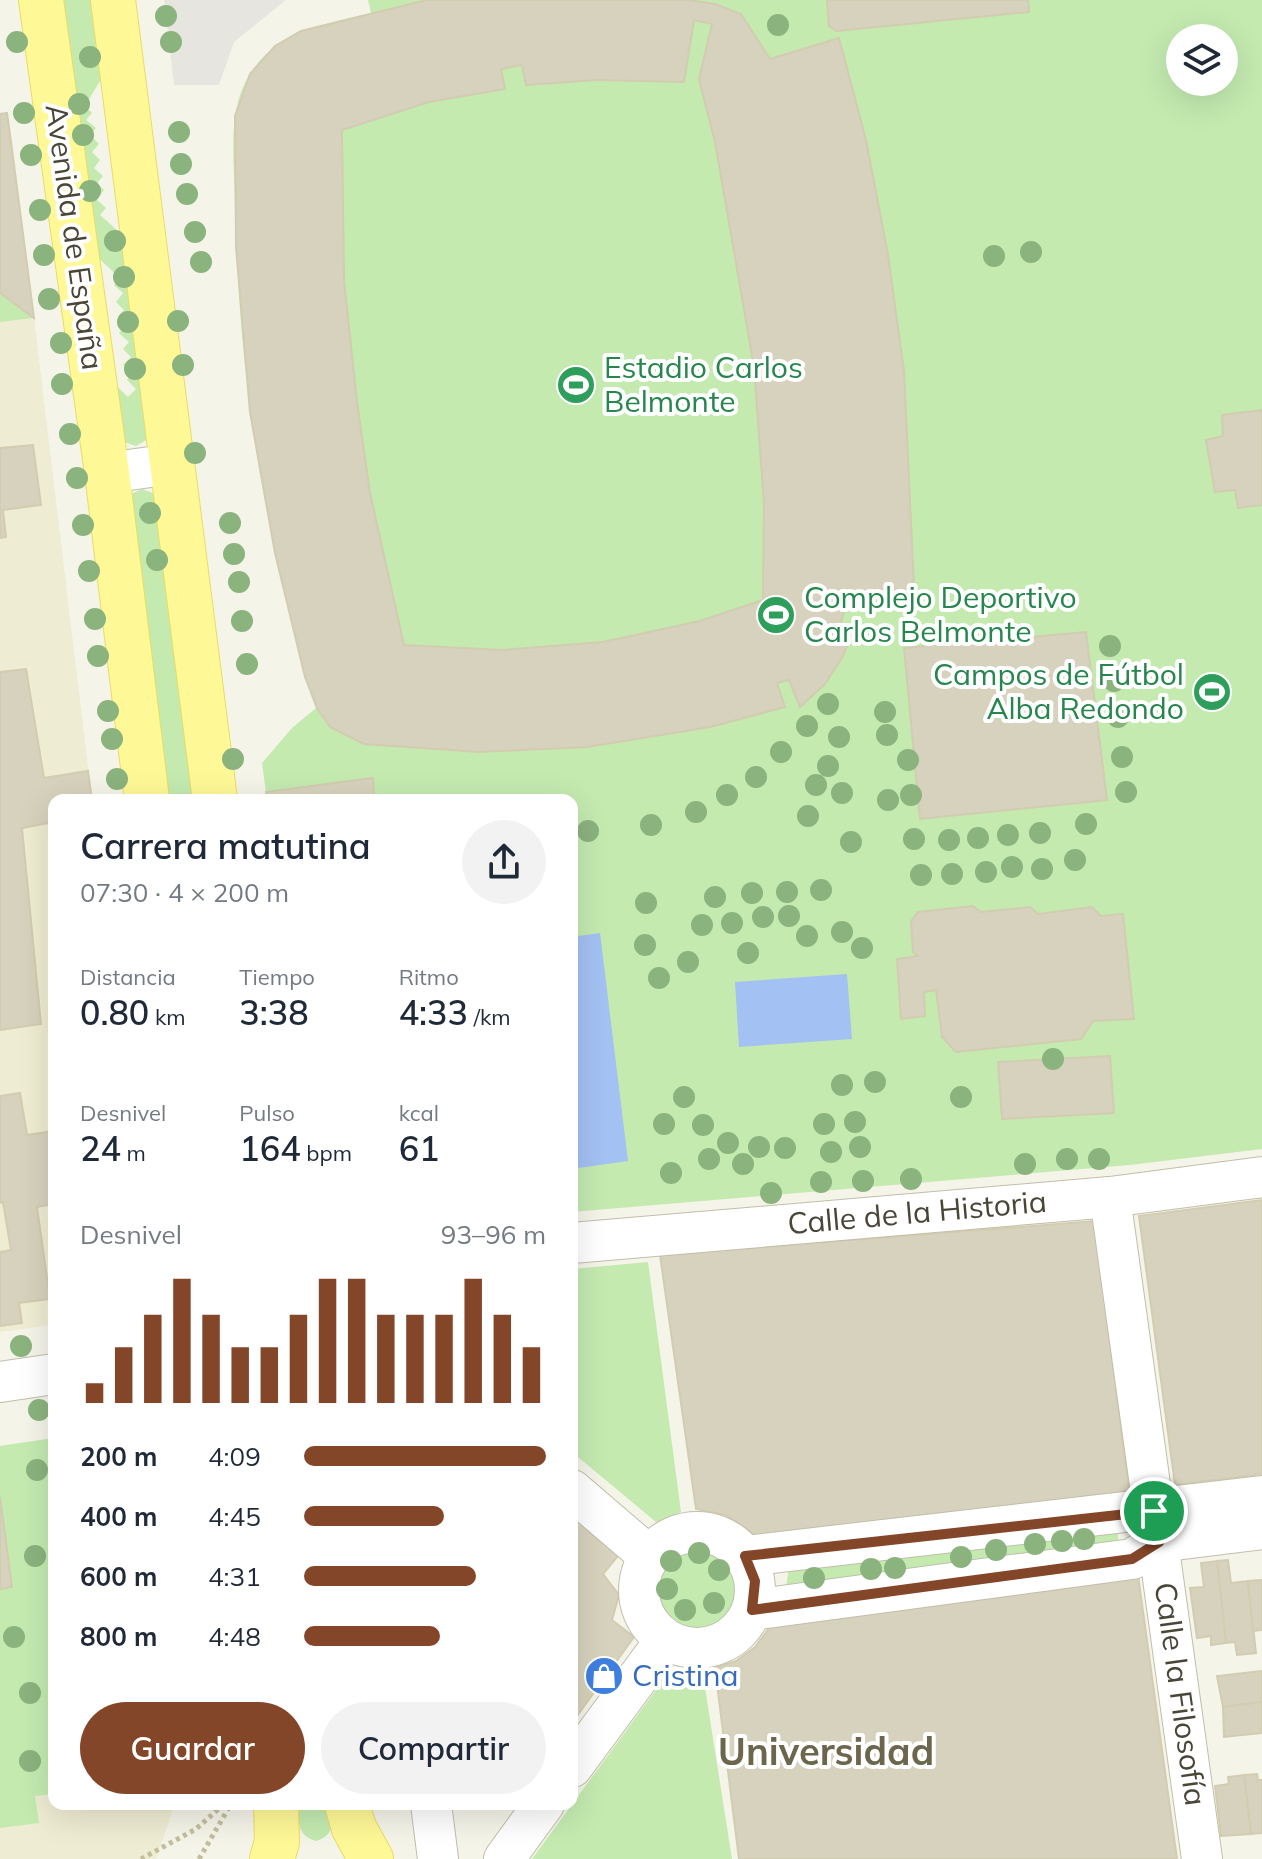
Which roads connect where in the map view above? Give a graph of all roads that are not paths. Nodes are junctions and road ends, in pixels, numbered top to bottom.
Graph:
1 (41, 0) edge
2 (113, 0) edge
3 (172, 464) junction
4 (107, 473) junction
5 (146, 794) edge
6 (214, 794) edge
7 (1262, 1177) edge
8 (1110, 1197) junction
9 (578, 1242) edge
10 (48, 1375) edge
11 (0, 1382) edge
12 (578, 1495) edge
13 (1262, 1496) edge
14 (1156, 1527) junction
15 (1262, 1529) edge
16 (649, 1556) junction
17 (745, 1556) junction
18 (752, 1610) junction
19 (665, 1641) junction
20 (578, 1759) edge
21 (276, 1810) edge
22 (349, 1810) edge
23 (432, 1810) edge
24 (540, 1810) edge
25 (272, 1859) edge
26 (371, 1859) edge
27 (438, 1859) edge
28 (504, 1859) edge
29 (1202, 1859) edge

1 - 4 main road, Avenida de España
2 - 3 main road
3 - 4 street
3 - 6 main road
4 - 5 main road, Avenida de España
7 - 8 street, Calle de la Historia
8 - 9 street, Calle de la Historia
8 - 14 street, Calle la Filosofía
10 - 11 street
12 - 16 street
13 - 14 street
14 - 15 street
14 - 17 street
14 - 18 street
14 - 29 street, Calle la Filosofía
16 - 17 street
16 - 19 street
17 - 18 street
18 - 19 street
19 - 20 street
21 - 25 main road
22 - 26 main road
23 - 27 street
24 - 28 street

